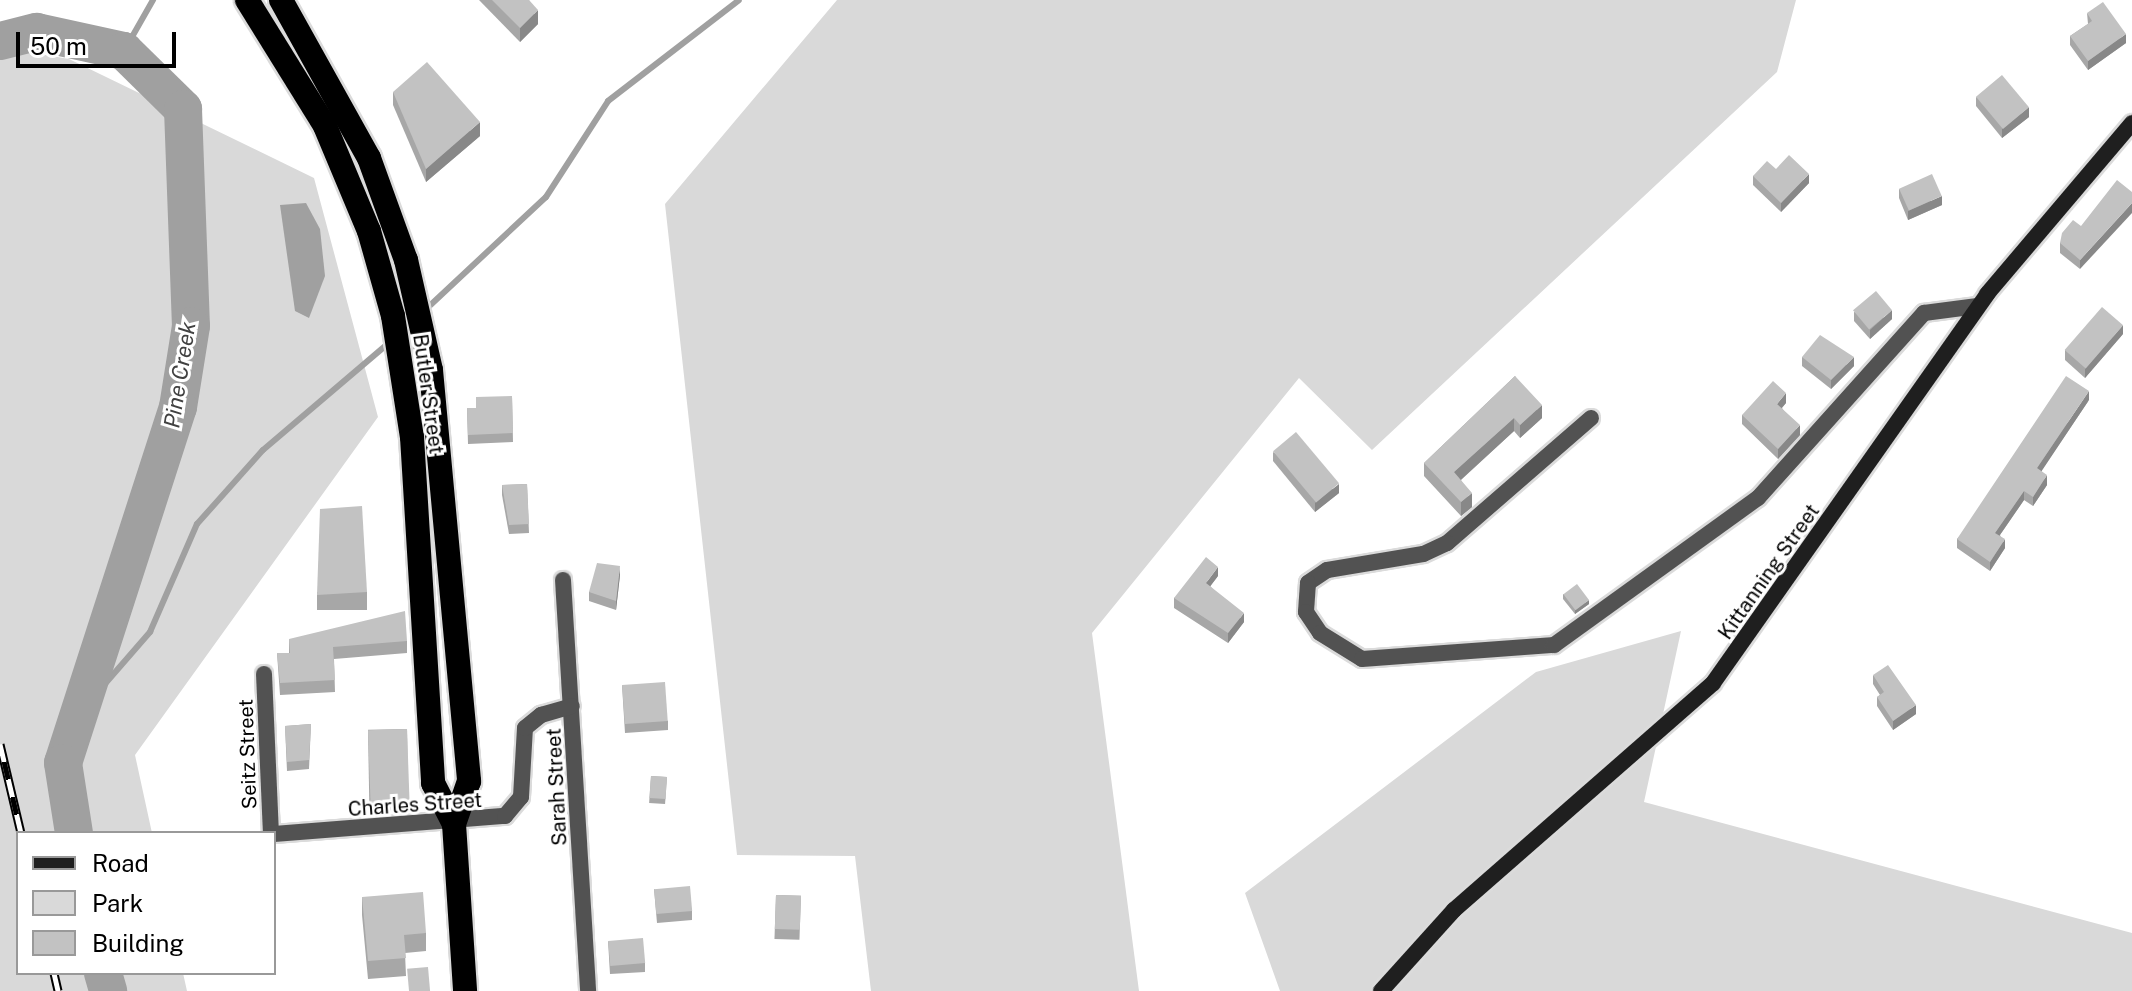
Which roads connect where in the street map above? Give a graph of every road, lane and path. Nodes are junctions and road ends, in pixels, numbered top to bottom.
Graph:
1 (247, 0) edge
2 (281, 0) edge
3 (2132, 123) edge
4 (1978, 306) junction
5 (1591, 418) dead end
6 (563, 580) dead end
7 (264, 674) dead end
8 (572, 706) junction
9 (454, 824) junction
10 (272, 831) edge
11 (276, 834) edge
12 (465, 991) edge
13 (588, 991) edge
14 (1381, 991) edge

1 - 9 highway, Butler Street
2 - 9 highway, Butler Street
3 - 4 street, Kittanning Street
4 - 5 street
4 - 14 street, Kittanning Street
6 - 8 street, Sarah Street
7 - 10 street, Seitz Street
8 - 9 street, Charles Street
8 - 13 street, Sarah Street
9 - 11 street, Charles Street
9 - 12 highway, Butler Street

